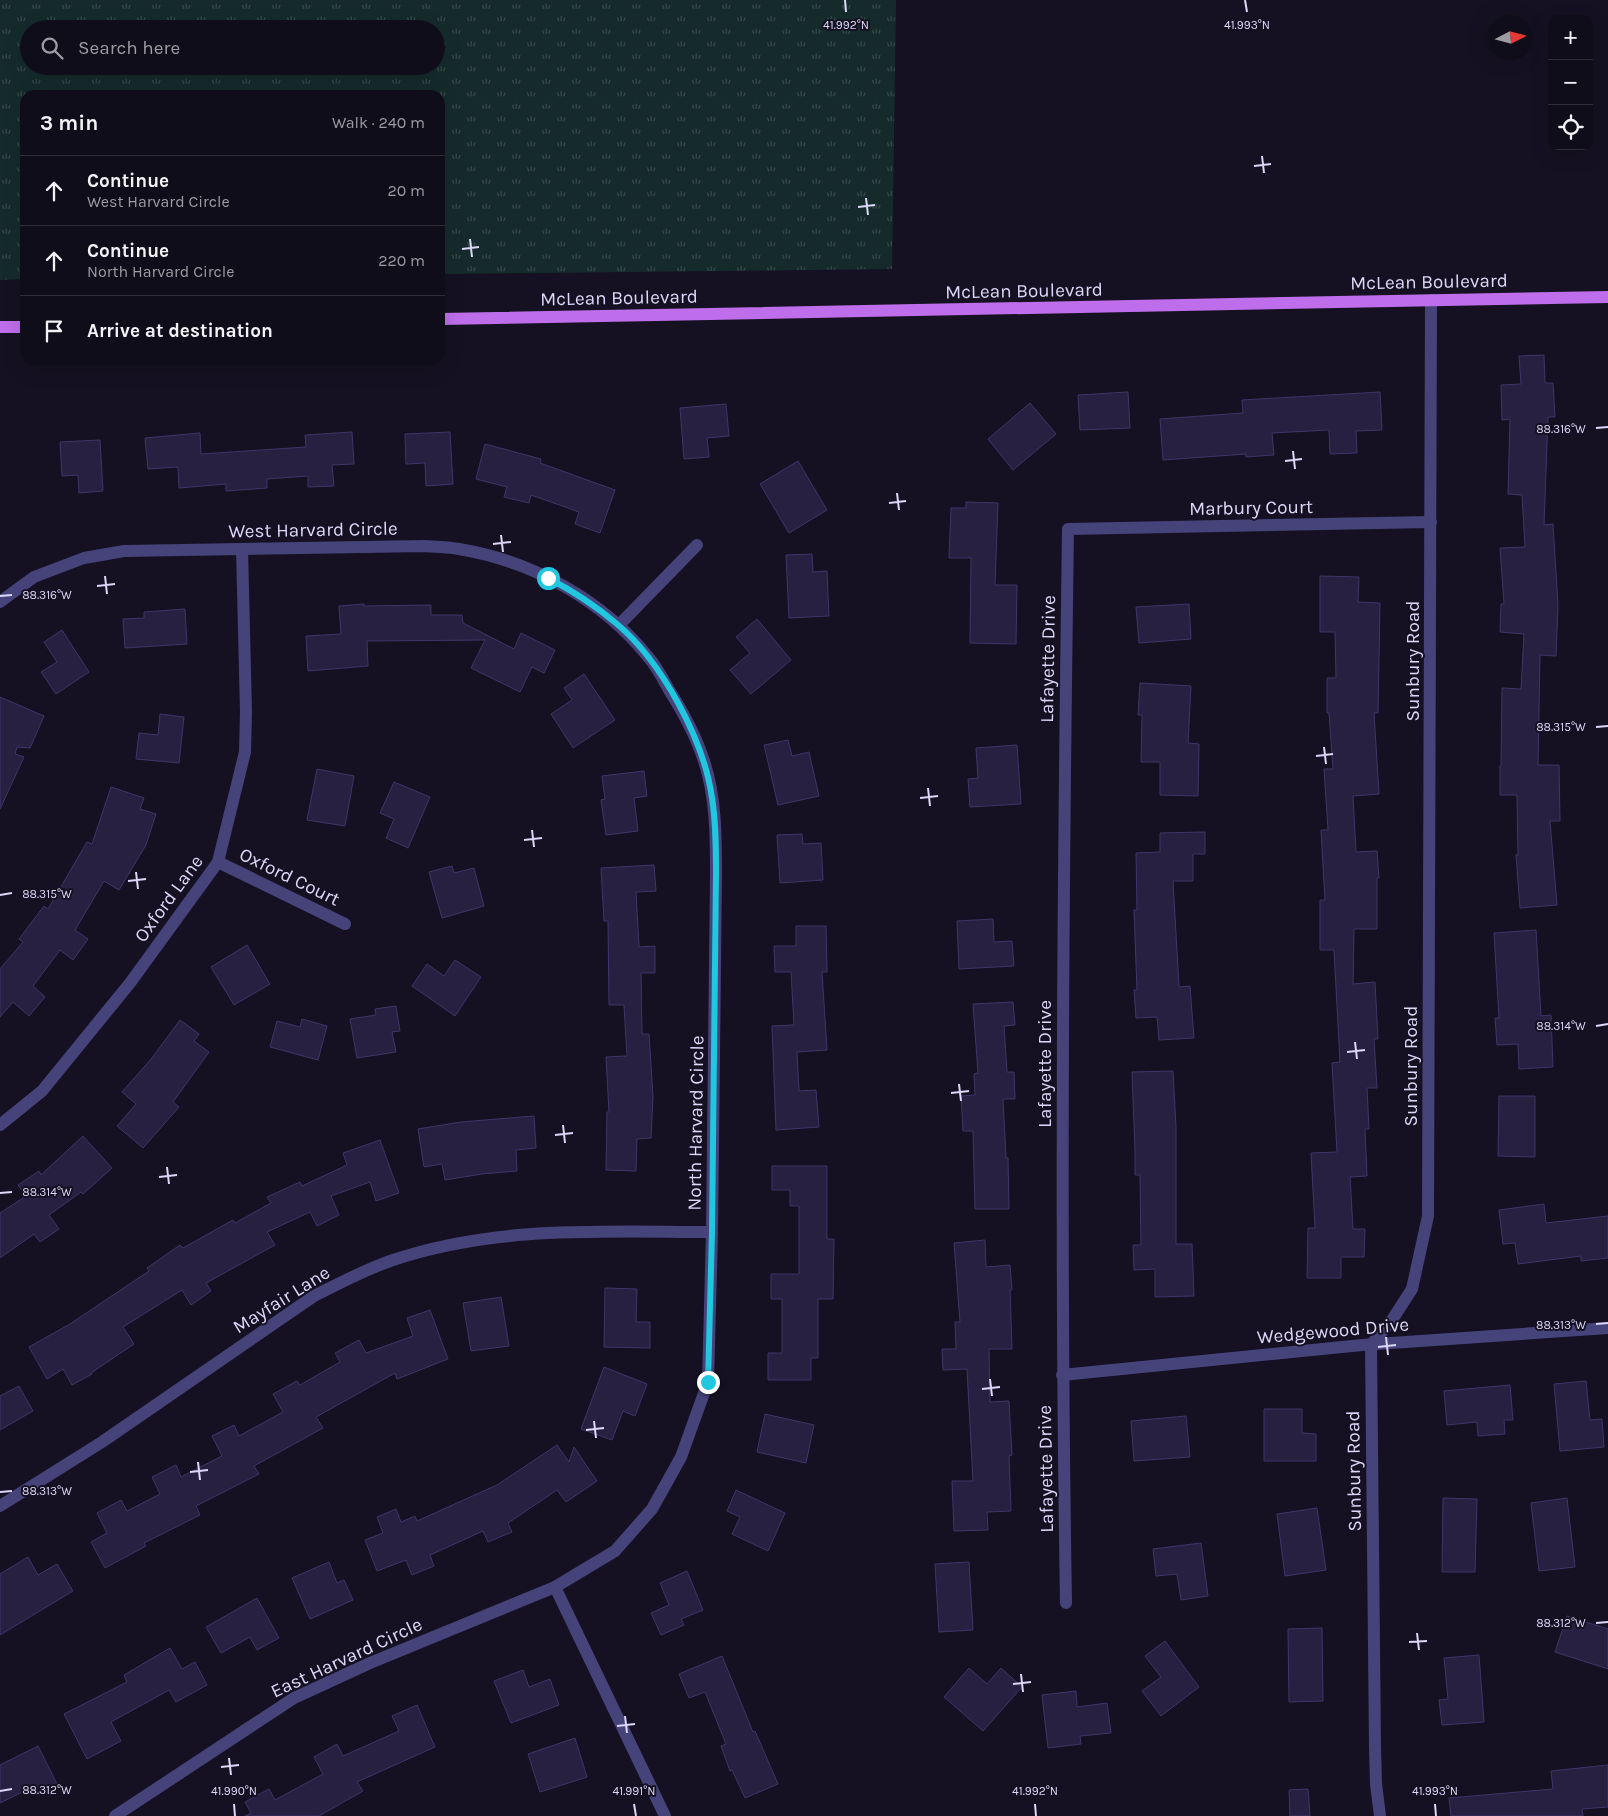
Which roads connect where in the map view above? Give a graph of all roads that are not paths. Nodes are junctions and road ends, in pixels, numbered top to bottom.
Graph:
1 (1608, 297) edge
2 (1432, 300) junction
3 (445, 319) edge
4 (20, 327) edge
5 (0, 328) edge
6 (1431, 522) junction
7 (1072, 529) joint
8 (697, 545) dead end
9 (242, 549) junction
10 (0, 602) edge
11 (619, 625) junction
12 (218, 862) junction
13 (344, 924) dead end
14 (0, 1125) edge
15 (712, 1232) junction
16 (1608, 1328) edge
17 (1371, 1345) junction
18 (1062, 1375) junction
19 (0, 1506) edge
20 (555, 1587) junction
21 (1066, 1603) dead end
22 (114, 1816) edge
23 (665, 1816) edge
24 (1380, 1816) edge

1 - 2 main road, McLean Boulevard
2 - 3 main road, McLean Boulevard
2 - 6 street, Sunbury Road
4 - 5 main road
6 - 7 street, Marbury Court
6 - 17 street, Sunbury Road
7 - 18 street, Lafayette Drive
8 - 11 street
9 - 10 street, West Harvard Circle
9 - 11 street, West Harvard Circle
9 - 12 street, Oxford Lane
11 - 15 street, North Harvard Circle
12 - 13 street, Oxford Court
12 - 14 street, Oxford Lane
15 - 19 street, Mayfair Lane
15 - 20 street, North Harvard Circle
16 - 17 street, Wedgewood Drive
17 - 18 street, Wedgewood Drive
17 - 24 street, Sunbury Road
18 - 21 street, Lafayette Drive
20 - 22 street, East Harvard Circle
20 - 23 street

